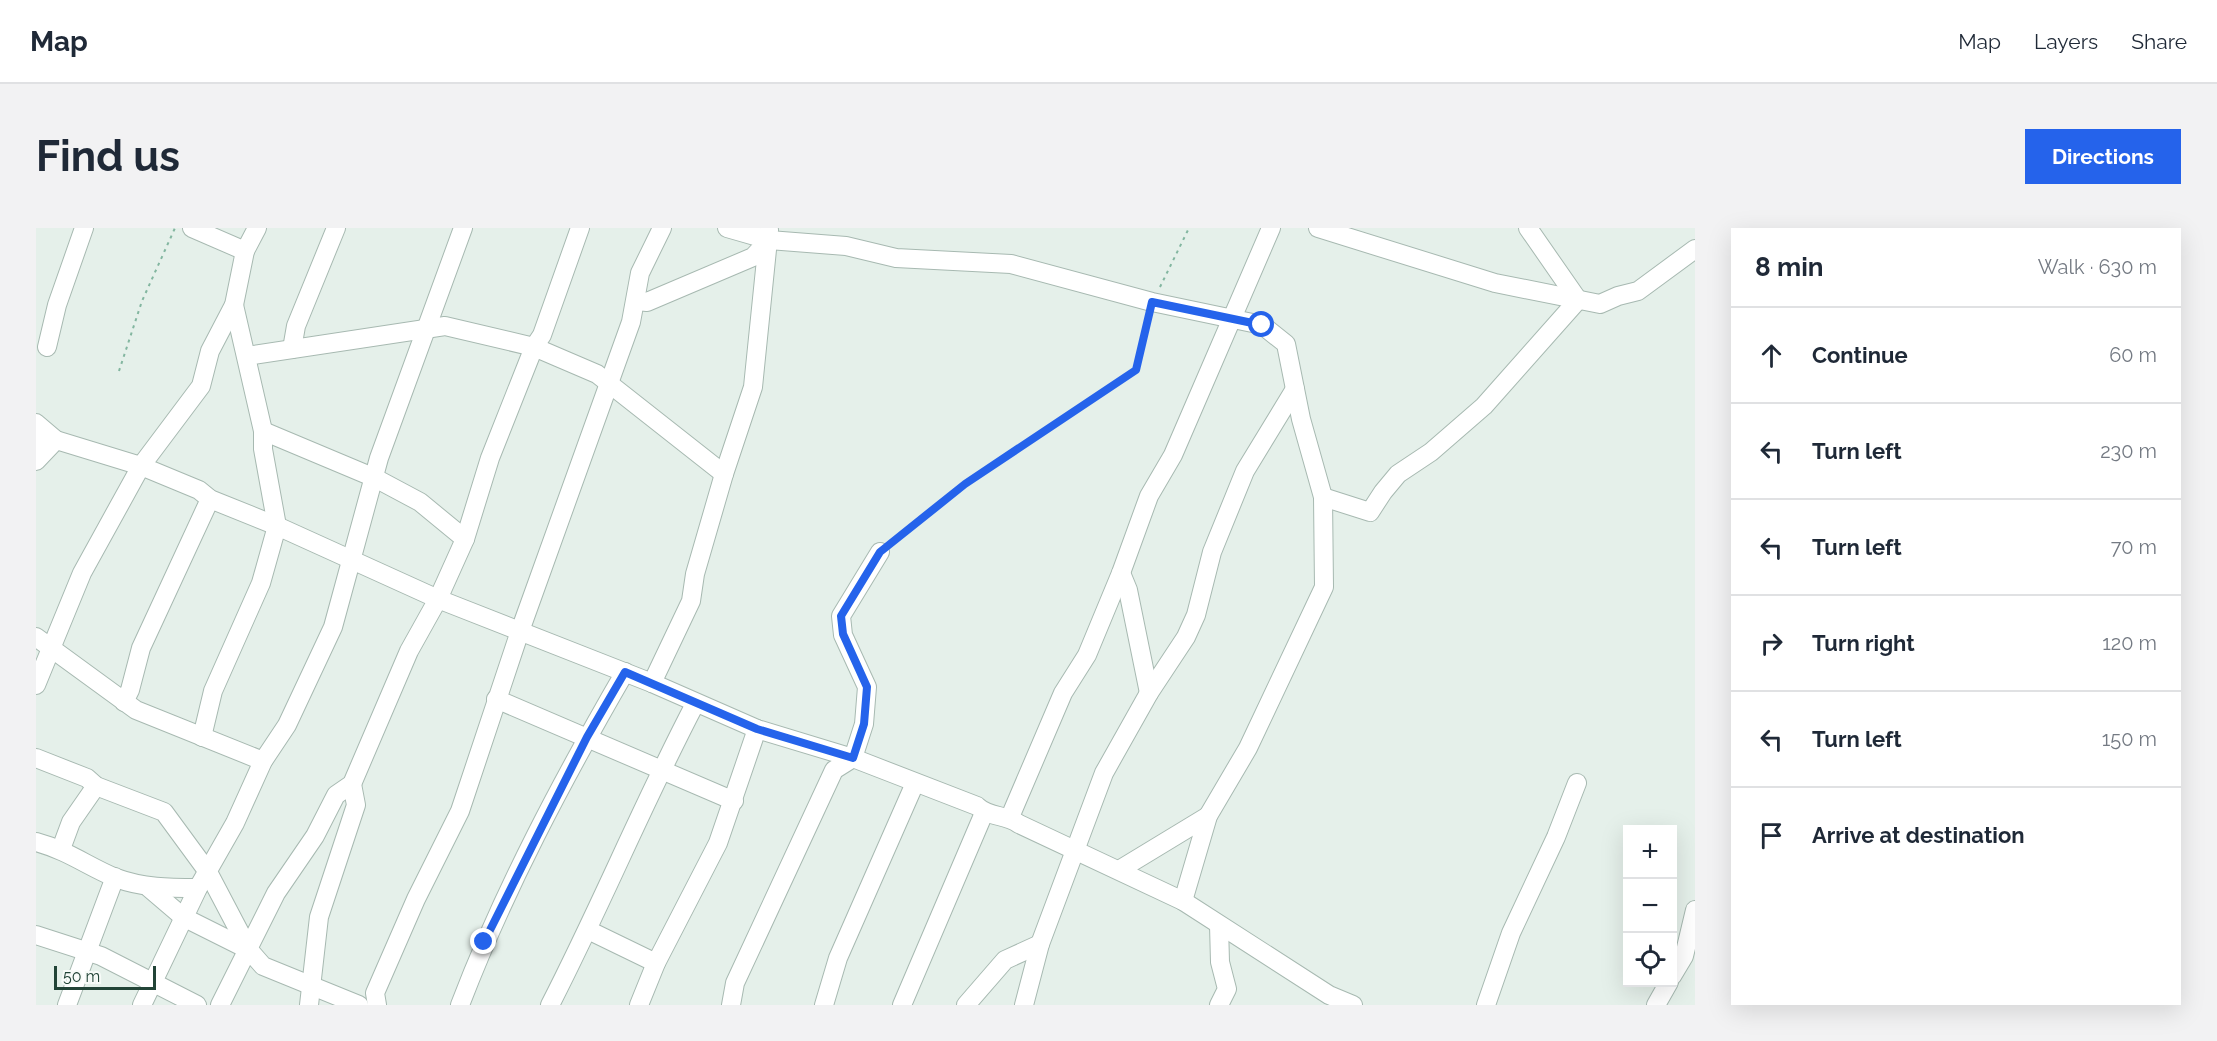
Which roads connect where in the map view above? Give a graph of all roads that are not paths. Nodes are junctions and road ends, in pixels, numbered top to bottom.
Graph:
1 (84, 228) edge
2 (192, 228) edge
3 (257, 228) edge
4 (336, 228) edge
5 (463, 228) edge
6 (579, 228) edge
7 (663, 228) edge
8 (727, 228) edge
9 (1271, 228) edge
10 (1318, 228) edge
11 (1528, 228) edge
12 (769, 234) edge
13 (1695, 249) edge
14 (245, 251) junction
15 (1578, 300) junction
16 (637, 301) junction
17 (234, 304) junction
18 (1232, 317) junction
19 (425, 330) junction
20 (47, 347) dead end
21 (534, 347) junction
22 (292, 349) junction
23 (247, 356) junction
24 (609, 384) junction
25 (1295, 389) junction
26 (36, 423) edge
27 (263, 431) junction
28 (36, 440) edge
29 (56, 440) junction
30 (36, 461) edge
31 (141, 466) junction
32 (724, 474) junction
33 (375, 478) junction
34 (1323, 497) junction
35 (210, 500) junction
36 (277, 526) junction
37 (465, 539) junction
38 (880, 552) road end
39 (352, 560) junction
40 (1121, 573) junction
41 (438, 599) junction
42 (519, 631) junction
43 (43, 641) edge
44 (625, 672) junction
45 (652, 683) junction
46 (36, 685) edge
47 (1149, 693) junction
48 (496, 699) junction
49 (124, 702) junction
50 (695, 704) junction
51 (757, 729) junction
52 (202, 737) junction
53 (587, 737) junction
54 (36, 758) edge
55 (853, 758) junction
56 (263, 761) junction
57 (661, 769) junction
58 (915, 783) junction
59 (1577, 783) dead end
60 (352, 784) junction
61 (96, 786) junction
62 (734, 801) junction
63 (984, 813) junction
64 (1208, 816) junction
65 (1010, 817) junction
66 (36, 842) edge
67 (61, 849) junction
68 (1074, 849) junction
69 (1119, 870) junction
70 (208, 872) junction
71 (115, 877) junction
72 (149, 888) junction
73 (198, 888) junction
74 (1183, 902) junction
75 (1695, 910) edge
76 (183, 917) junction
77 (1219, 925) junction
78 (588, 930) junction
79 (36, 934) edge
80 (1040, 944) junction
81 (249, 950) junction
82 (88, 953) junction
83 (656, 963) junction
84 (1677, 968) edge
85 (152, 982) junction
86 (309, 987) junction
87 (1666, 987) edge
88 (1329, 1000) edge
89 (67, 1005) edge
90 (142, 1005) edge
91 (197, 1005) edge
92 (220, 1005) edge
93 (309, 1005) edge
94 (359, 1005) edge
95 (377, 1005) edge
96 (460, 1005) edge
97 (550, 1005) edge
98 (639, 1005) edge
99 (731, 1005) edge
100 (824, 1005) edge
101 (902, 1005) edge
102 (966, 1005) edge
103 (1024, 1005) edge
104 (1219, 1005) edge
105 (1353, 1005) edge
106 (1486, 1005) edge
107 (1656, 1005) edge

1 - 20 street
2 - 14 street
3 - 14 street
4 - 22 street
5 - 19 street
6 - 21 street
7 - 16 street
8 - 12 street
9 - 18 street
10 - 15 street
11 - 15 street
12 - 16 street
12 - 18 street
12 - 32 street
13 - 15 street
14 - 17 street
15 - 34 street
16 - 24 street
17 - 23 street
17 - 31 street
18 - 25 street
18 - 40 street
19 - 21 street
19 - 22 street
19 - 33 street
21 - 24 street
21 - 37 street
22 - 23 street
23 - 27 street
24 - 32 street
24 - 42 street
25 - 34 street
25 - 47 street
26 - 29 street
27 - 33 street
27 - 36 street
28 - 29 street
29 - 30 street
29 - 31 street
31 - 35 street
31 - 43 street
32 - 45 street
33 - 37 street
33 - 39 street
34 - 64 street
35 - 36 street
35 - 49 street
36 - 39 street
36 - 52 street
37 - 41 street
38 - 55 street
39 - 41 street
39 - 56 street
40 - 47 street
40 - 65 street
41 - 42 street
41 - 60 street
42 - 44 street
42 - 48 street
43 - 46 street
43 - 49 street
44 - 45 street
44 - 53 street
45 - 50 street
47 - 68 street
48 - 53 street
48 - 95 street
49 - 52 street
50 - 51 street
50 - 57 street
51 - 55 street
51 - 62 street
52 - 56 street
53 - 57 street
53 - 96 street
54 - 61 street
55 - 58 street
55 - 99 street
56 - 70 street
57 - 62 street
57 - 78 street
58 - 63 street
58 - 100 street
59 - 106 street
60 - 81 street
60 - 86 street
61 - 67 street
61 - 70 street
62 - 83 street
63 - 65 street
63 - 101 street
64 - 69 street
64 - 74 street
65 - 68 street
66 - 67 street
67 - 71 street
68 - 69 street
68 - 80 street
69 - 74 street
70 - 73 street
70 - 81 street
71 - 72 street
71 - 82 street
72 - 73 street
72 - 76 street
73 - 76 street
74 - 77 street
75 - 84 street
76 - 81 street
76 - 85 street
77 - 88 street
77 - 104 street
78 - 83 street
78 - 97 street
79 - 82 street
80 - 102 street
80 - 103 street
81 - 86 street
81 - 92 street
82 - 85 street
82 - 89 street
83 - 98 street
85 - 90 street
85 - 91 street
86 - 93 street
86 - 94 street
87 - 107 street
88 - 105 street

